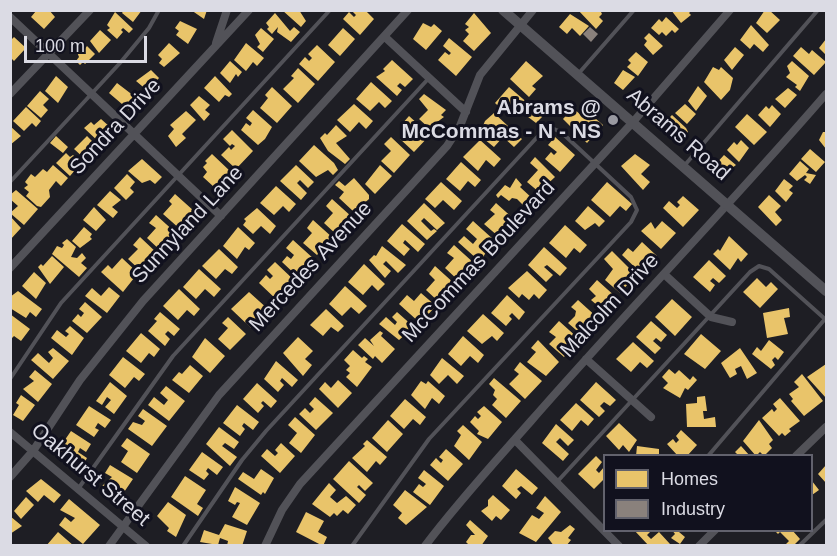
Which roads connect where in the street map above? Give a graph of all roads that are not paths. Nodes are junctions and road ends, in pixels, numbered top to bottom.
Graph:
1 (90, 10) edge
2 (159, 10) edge
3 (227, 10) edge
4 (249, 10) edge
5 (330, 10) edge
6 (408, 10) edge
7 (502, 10) edge
8 (533, 10) edge
9 (633, 10) edge
10 (730, 10) edge
11 (818, 10) edge
12 (10, 17) edge
13 (520, 26) junction
14 (385, 38) junction
15 (215, 47) junction
16 (49, 53) junction
17 (577, 75) junction
18 (430, 78) junction
19 (10, 94) edge
20 (91, 94) junction
21 (826, 94) edge
22 (466, 112) junction
23 (633, 122) junction
24 (135, 134) junction
25 (595, 163) junction
26 (684, 167) junction
27 (178, 175) junction
28 (10, 182) edge
29 (729, 206) junction
30 (221, 216) junction
31 (10, 268) edge
32 (664, 274) junction
33 (826, 291) edge
34 (711, 317) junction
35 (732, 322) dead end
36 (586, 358) junction
37 (10, 379) edge
38 (633, 401) junction
39 (651, 417) dead end
40 (826, 427) edge
41 (10, 432) edge
42 (515, 440) junction
43 (33, 451) junction
44 (710, 454) edge
45 (798, 454) edge
46 (10, 477) edge
47 (556, 483) junction
48 (78, 489) junction
49 (826, 520) edge
50 (124, 526) junction
51 (603, 526) edge
52 (610, 532) edge
53 (714, 532) edge
54 (109, 546) edge
55 (146, 546) edge
56 (183, 546) edge
57 (265, 546) edge
58 (352, 546) edge
59 (425, 546) edge
60 (618, 546) edge
61 (699, 546) edge
62 (799, 546) edge

1 - 16 street
2 - 20 lane
3 - 15 street
4 - 15 street, Sondra Drive
5 - 27 lane
6 - 14 street, Sunnyland Lane
7 - 13 main road, Abrams Road
8 - 13 street, Mercedes Avenue
9 - 17 lane
10 - 23 street, McCommas Boulevard
11 - 26 lane
12 - 16 street
13 - 17 main road, Abrams Road
13 - 22 street, Mercedes Avenue
14 - 18 street
14 - 30 street, Sunnyland Lane
15 - 24 street, Sondra Drive
16 - 19 street
16 - 20 street
17 - 23 main road, Abrams Road
18 - 22 street
18 - 48 lane
20 - 24 street
20 - 28 lane
21 - 29 street, Malcolm Drive
22 - 50 street, Mercedes Avenue
23 - 25 street, McCommas Boulevard
23 - 26 main road, Abrams Road
24 - 27 street
24 - 31 street, Sondra Drive
25 - 56 lane
25 - 57 street, McCommas Boulevard
25 - 58 lane
26 - 29 main road, Abrams Road
27 - 30 street
27 - 37 lane
29 - 32 street, Malcolm Drive
29 - 33 main road, Abrams Road
30 - 43 street, Sunnyland Lane
32 - 34 street
32 - 36 street, Malcolm Drive
34 - 35 street
34 - 38 lane
34 - 44 lane
36 - 38 street
36 - 42 street, Malcolm Drive
38 - 39 street
38 - 47 lane
40 - 45 street
41 - 43 street, Oakhurst Street
42 - 47 street
42 - 59 street, Malcolm Drive
43 - 46 street, Sunnyland Lane
43 - 48 street, Oakhurst Street
47 - 51 street
48 - 50 street, Oakhurst Street
49 - 62 lane
50 - 54 street, Mercedes Avenue
50 - 55 street, Oakhurst Street
52 - 60 street
53 - 61 street

